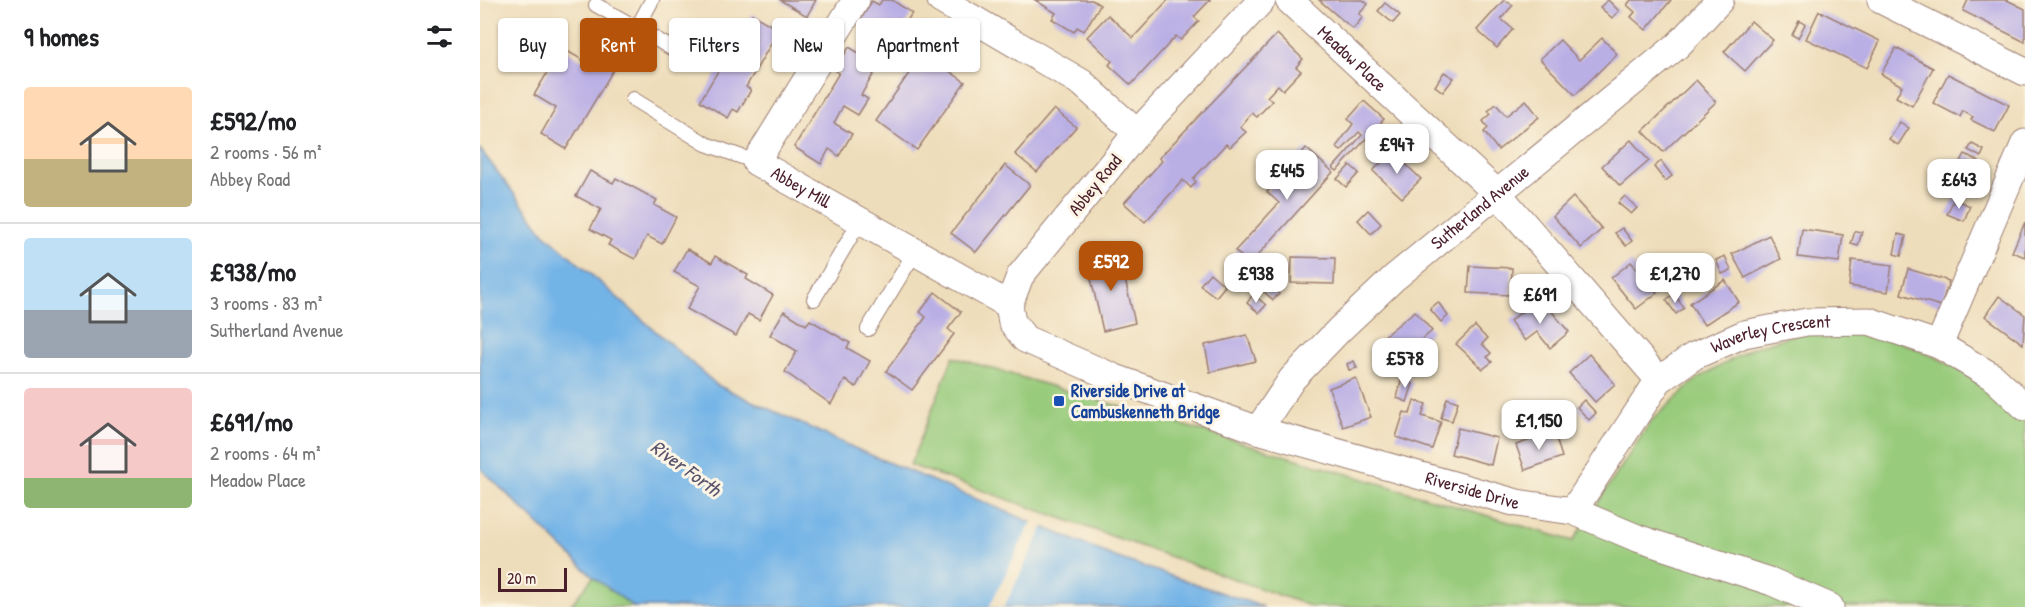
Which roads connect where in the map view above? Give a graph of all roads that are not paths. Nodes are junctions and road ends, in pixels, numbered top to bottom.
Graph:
1 (652, 0) edge
2 (856, 0) edge
3 (941, 0) edge
4 (1262, 0) edge
5 (1289, 0) edge
6 (1720, 0) edge
7 (1881, 0) edge
8 (596, 5) dead end
9 (619, 18) edge
10 (642, 18) edge
11 (2025, 72) edge
12 (633, 99) dead end
13 (1137, 134) junction
14 (2025, 143) edge
15 (756, 162) junction
16 (1499, 195) junction
17 (860, 220) junction
18 (915, 252) junction
19 (814, 299) dead end
20 (1009, 305) junction
21 (868, 330) dead end
22 (1939, 345) junction
23 (1659, 380) junction
24 (2025, 407) edge
25 (1258, 430) junction
26 (1573, 511) junction
27 (1830, 607) edge

1 - 10 lane
2 - 15 street, Abbey Mill
3 - 13 street
4 - 13 street, Abbey Road
5 - 16 street, Meadow Place
6 - 16 street, Sutherland Avenue
7 - 11 street
8 - 9 lane
12 - 15 lane
13 - 20 street, Abbey Road
14 - 22 street
15 - 17 street, Abbey Mill
16 - 23 street, Meadow Place
16 - 25 street, Sutherland Avenue
17 - 18 street, Abbey Mill
17 - 19 lane
18 - 20 street, Abbey Mill
18 - 21 lane
20 - 25 street, Riverside Drive
22 - 23 street, Waverley Crescent
22 - 24 street, Waverley Crescent
23 - 26 street, Waverley Crescent
25 - 26 street, Riverside Drive
26 - 27 street, Riverside Drive

